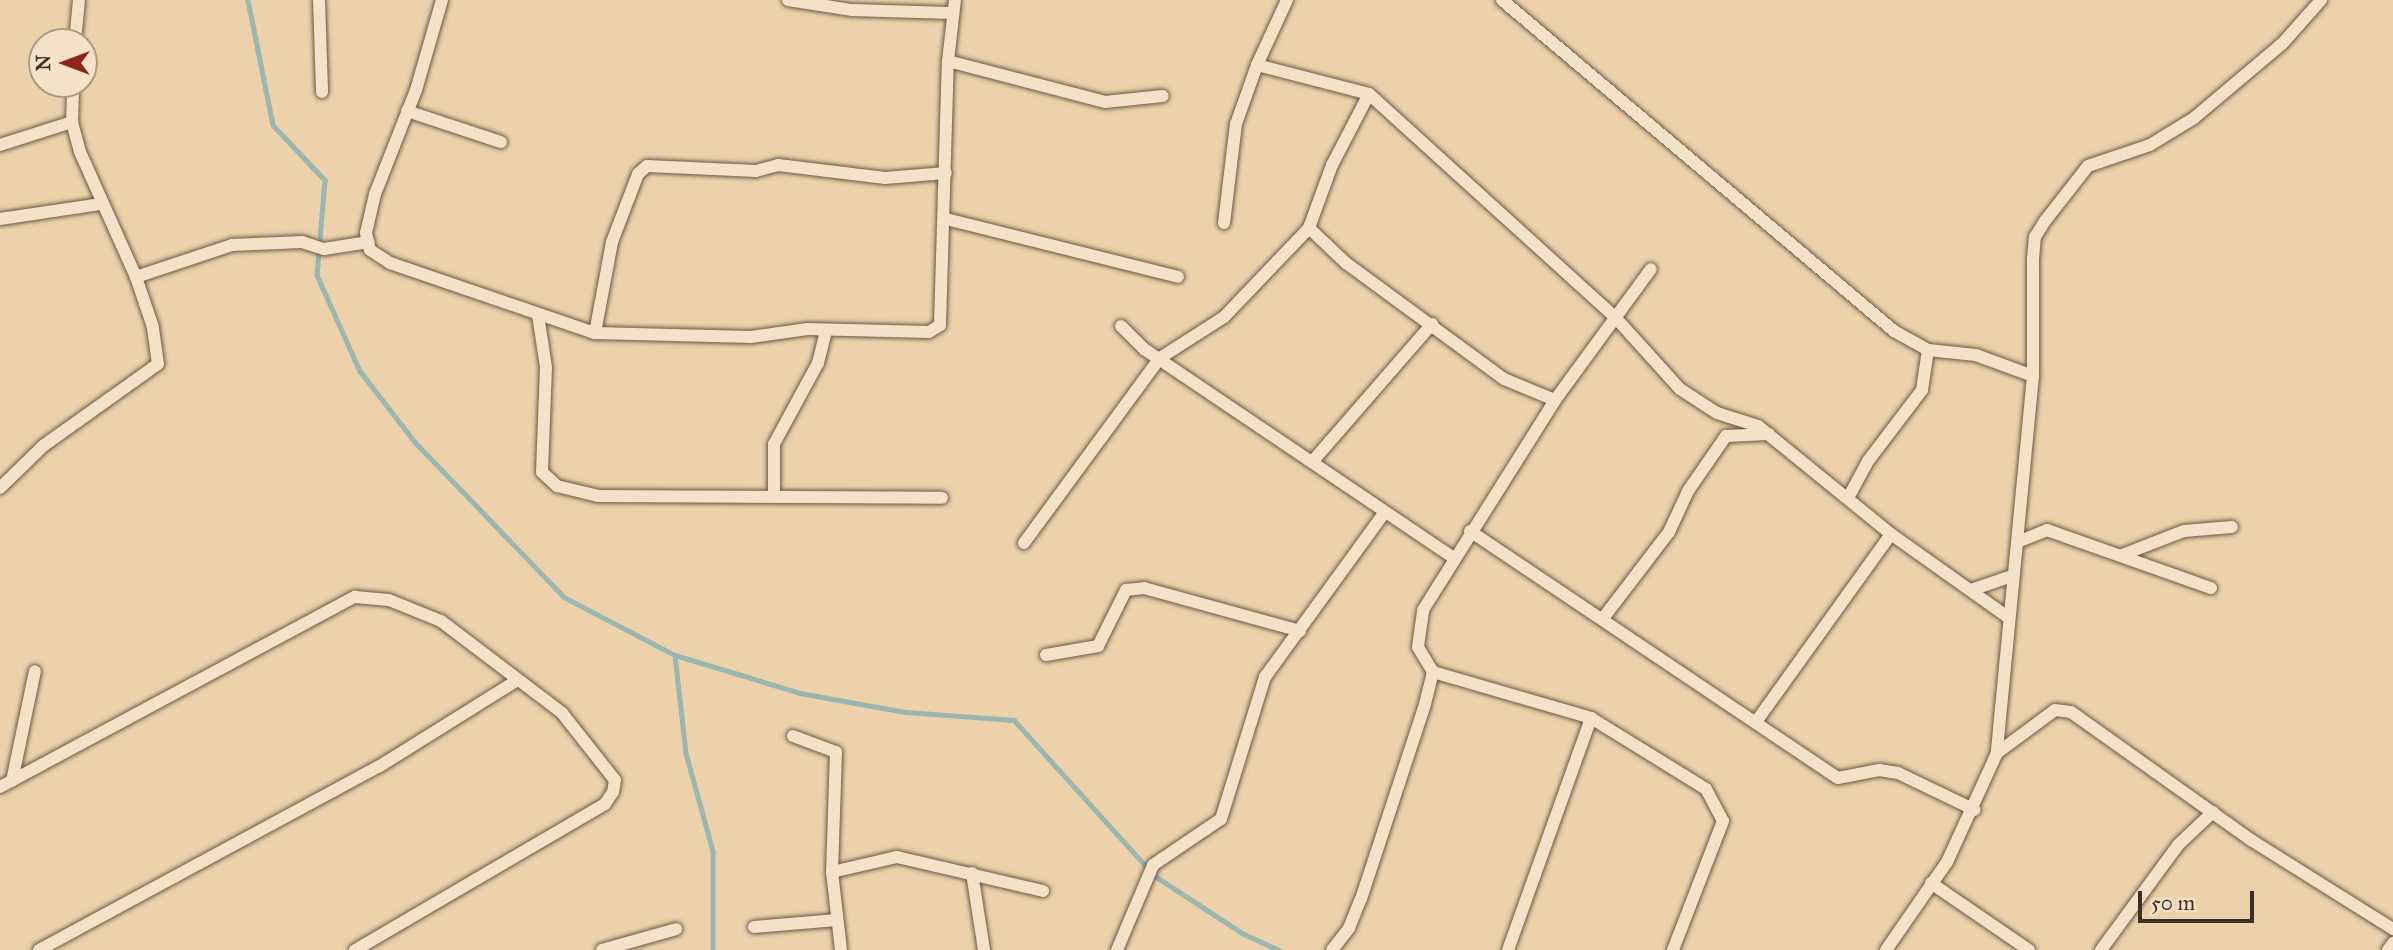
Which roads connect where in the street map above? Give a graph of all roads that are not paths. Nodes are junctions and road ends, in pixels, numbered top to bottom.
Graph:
1 (79, 0) edge
2 (319, 0) edge
3 (442, 0) edge
4 (788, 0) edge
5 (1287, 0) edge
6 (1502, 0) edge
7 (2321, 0) edge
8 (953, 6) edge
9 (76, 28) edge
10 (948, 61) junction
11 (1257, 65) junction
12 (322, 92) dead end
13 (1369, 94) junction
14 (1163, 96) dead end
15 (73, 98) edge
16 (407, 111) junction
17 (72, 122) junction
18 (501, 142) dead end
19 (0, 145) edge
20 (946, 173) junction
21 (100, 204) junction
22 (0, 219) edge
23 (946, 219) junction
24 (1224, 223) dead end
25 (1309, 228) junction
26 (368, 243) junction
27 (1651, 269) dead end
28 (136, 277) junction
29 (1178, 277) dead end
30 (538, 315) junction
31 (1614, 316) junction
32 (1432, 324) junction
33 (1121, 326) dead end
34 (826, 330) junction
35 (596, 333) junction
36 (1928, 350) junction
37 (1160, 358) junction
38 (2033, 376) junction
39 (1555, 400) junction
40 (1769, 434) junction
41 (1312, 462) junction
42 (0, 488) edge
43 (774, 494) junction
44 (942, 498) dead end
45 (1848, 498) junction
46 (1384, 513) junction
47 (2232, 527) dead end
48 (1469, 531) junction
49 (1891, 534) junction
50 (2020, 541) junction
51 (1024, 543) dead end
52 (2122, 555) junction
53 (1454, 558) junction
54 (2012, 576) junction
55 (2211, 588) dead end
56 (1974, 589) junction
57 (1604, 617) junction
58 (2008, 617) junction
59 (1300, 631) junction
60 (1046, 655) dead end
61 (35, 671) dead end
62 (1433, 672) junction
63 (516, 681) junction
64 (1591, 718) junction
65 (1756, 722) junction
66 (793, 736) dead end
67 (1997, 753) junction
68 (12, 781) junction
69 (0, 787) edge
70 (1975, 810) junction
71 (2213, 812) junction
72 (832, 873) junction
73 (972, 873) junction
74 (1931, 883) junction
75 (1043, 891) dead end
76 (837, 920) junction
77 (754, 927) dead end
78 (676, 929) dead end
79 (2393, 929) edge
80 (2393, 943) edge
81 (39, 950) edge
82 (355, 950) edge
83 (602, 950) edge
84 (841, 950) edge
85 (984, 950) edge
86 (1117, 950) edge
87 (1332, 950) edge
88 (1508, 950) edge
89 (1673, 950) edge
90 (1886, 950) edge
91 (2029, 950) edge
92 (2101, 950) edge
93 (2388, 950) edge

1 - 9 street
2 - 12 street
3 - 16 street
4 - 8 street
5 - 11 street
6 - 36 street
7 - 38 street
8 - 10 street
10 - 14 street
10 - 20 street
11 - 13 street
11 - 24 street
13 - 25 street
13 - 31 street
15 - 17 street
16 - 18 street
16 - 26 street
17 - 19 street
17 - 21 street
20 - 23 street
20 - 35 street
21 - 22 street
21 - 28 street
23 - 29 street
23 - 34 street
25 - 32 street
25 - 37 street
26 - 28 street
26 - 30 street
27 - 31 street
28 - 42 street
30 - 35 street
30 - 43 street
31 - 39 street
31 - 40 street
32 - 39 street
32 - 41 street
33 - 37 street
34 - 35 street
34 - 43 street
36 - 38 street
36 - 45 street
37 - 41 street
37 - 51 street
38 - 50 street
39 - 48 street
40 - 45 street
40 - 57 street
41 - 46 street
43 - 44 street
45 - 49 street
46 - 53 street
46 - 59 street
47 - 52 street
48 - 53 street
48 - 57 street
49 - 56 street
49 - 65 street
50 - 52 street
50 - 54 street
52 - 55 street
53 - 62 street
54 - 56 street
54 - 58 street
56 - 58 street
57 - 65 street
58 - 67 street
59 - 60 street
59 - 86 street
61 - 68 street
62 - 64 street
62 - 87 street
63 - 68 street
63 - 81 street
63 - 82 street
64 - 88 street
64 - 89 street
65 - 70 street
66 - 72 street
67 - 70 street
67 - 71 street
68 - 69 street
70 - 74 street
71 - 79 street
71 - 92 street
72 - 73 street
72 - 76 street
73 - 75 street
73 - 85 street
74 - 90 street
74 - 91 street
76 - 77 street
76 - 84 street
78 - 83 street
80 - 93 street

